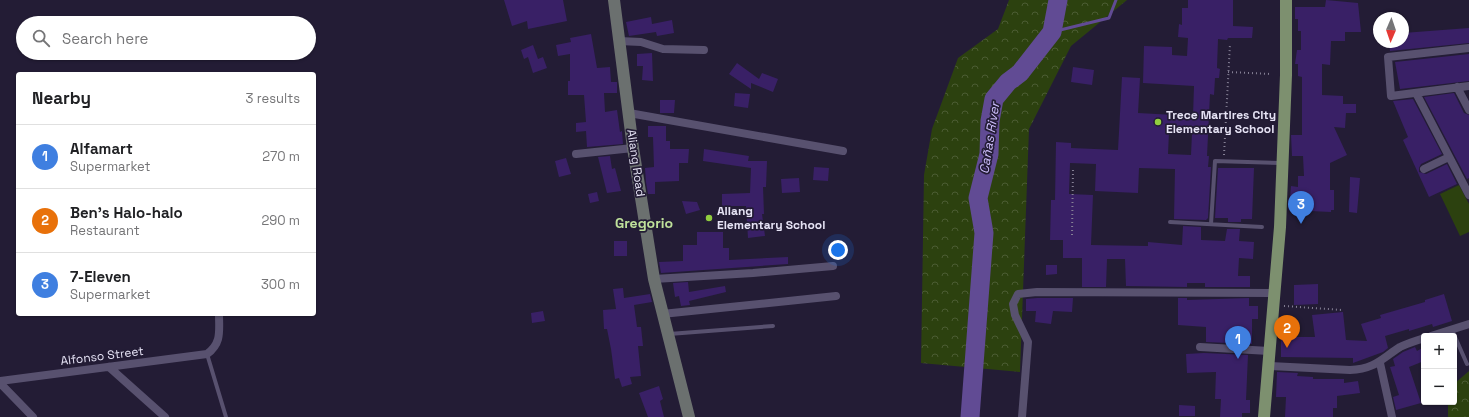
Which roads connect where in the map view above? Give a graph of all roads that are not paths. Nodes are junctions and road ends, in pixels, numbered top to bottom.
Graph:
1 (614, 0) edge
2 (1286, 0) edge
3 (619, 41) junction
4 (1469, 48) edge
5 (704, 50) dead end
6 (1469, 86) edge
7 (1457, 87) junction
8 (1416, 92) junction
9 (1469, 110) edge
10 (629, 113) junction
11 (633, 148) junction
12 (843, 151) dead end
13 (576, 154) dead end
14 (1449, 157) junction
15 (1282, 163) junction
16 (1424, 169) dead end
17 (1469, 195) edge
18 (1170, 222) dead end
19 (1211, 224) junction
20 (1262, 227) dead end
21 (833, 266) dead end
22 (654, 279) junction
23 (1274, 293) junction
24 (836, 296) dead end
25 (662, 314) junction
26 (219, 316) edge
27 (1469, 324) edge
28 (774, 326) dead end
29 (1452, 330) junction
30 (1442, 333) edge
31 (667, 334) junction
32 (1421, 339) edge
33 (1200, 347) dead end
34 (1269, 351) junction
35 (207, 354) junction
36 (1380, 363) junction
37 (1467, 364) dead end
38 (1268, 366) junction
39 (109, 367) junction
40 (0, 382) edge
41 (33, 417) edge
42 (165, 417) edge
43 (226, 417) edge
44 (689, 417) edge
45 (1022, 417) edge
46 (1264, 417) edge
47 (1392, 417) edge

1 - 3 street, Aliang Road
2 - 15 main road
3 - 5 street
3 - 10 street, Aliang Road
4 - 8 street
6 - 7 street
7 - 8 street
7 - 9 street
8 - 14 street
10 - 11 street, Aliang Road
10 - 12 street
11 - 13 street
11 - 22 street, Aliang Road
14 - 16 street
14 - 17 street
15 - 19 lane
15 - 23 main road
18 - 19 lane
19 - 20 lane
21 - 22 street
22 - 25 street, Aliang Road
23 - 34 main road
23 - 45 street
24 - 25 street
25 - 31 street, Aliang Road
26 - 35 street
27 - 29 street
28 - 31 lane
29 - 30 street
29 - 37 lane
31 - 44 street, Aliang Road
32 - 36 street
33 - 34 street
34 - 38 main road
35 - 39 street, Alfonso Street
35 - 43 lane
36 - 38 street
36 - 47 street
38 - 46 main road
39 - 40 street, Alfonso Street
39 - 42 street
40 - 41 street

